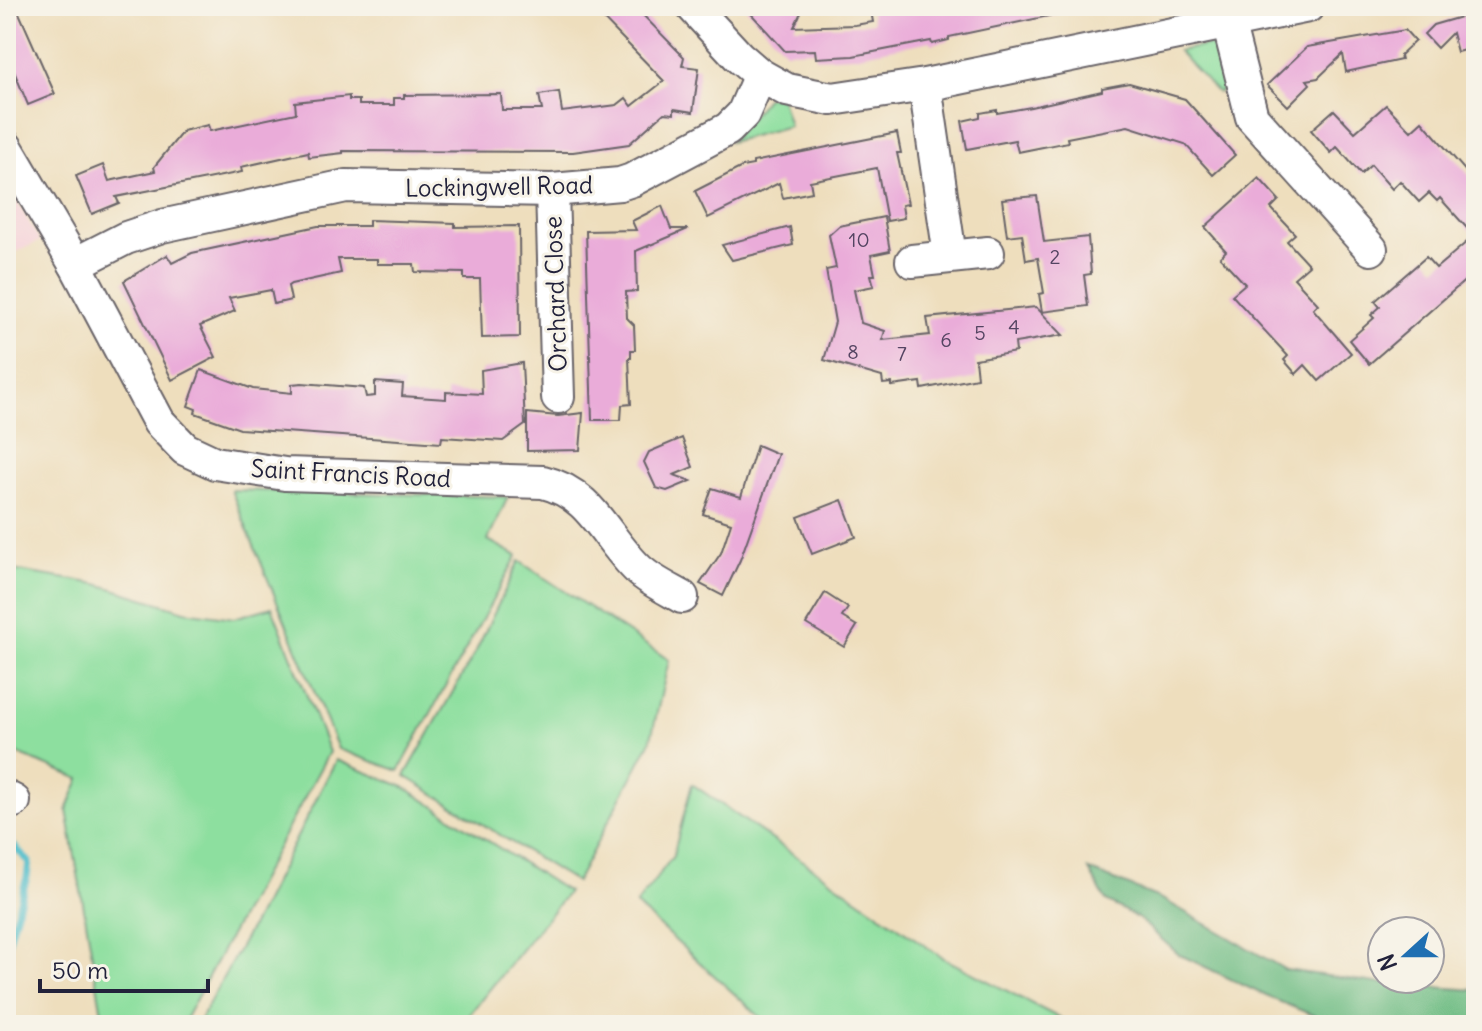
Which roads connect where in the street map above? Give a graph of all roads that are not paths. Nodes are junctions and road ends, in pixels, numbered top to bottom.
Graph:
1 (692, 6) edge
2 (1308, 6) edge
3 (1228, 22) junction
4 (760, 75) junction
5 (925, 85) junction
6 (6, 147) edge
7 (552, 190) junction
8 (1371, 249) dead end
9 (988, 253) dead end
10 (950, 256) junction
11 (912, 261) dead end
12 (75, 264) junction
13 (558, 397) dead end
14 (682, 597) dead end

1 - 4 street
2 - 3 street
3 - 5 street
3 - 8 street
4 - 5 street
4 - 7 street, Lockingwell Road
5 - 10 street
6 - 12 street, Saint Francis Road
7 - 12 street, Lockingwell Road
7 - 13 street, Orchard Close
9 - 10 street
10 - 11 street
12 - 14 street, Saint Francis Road

